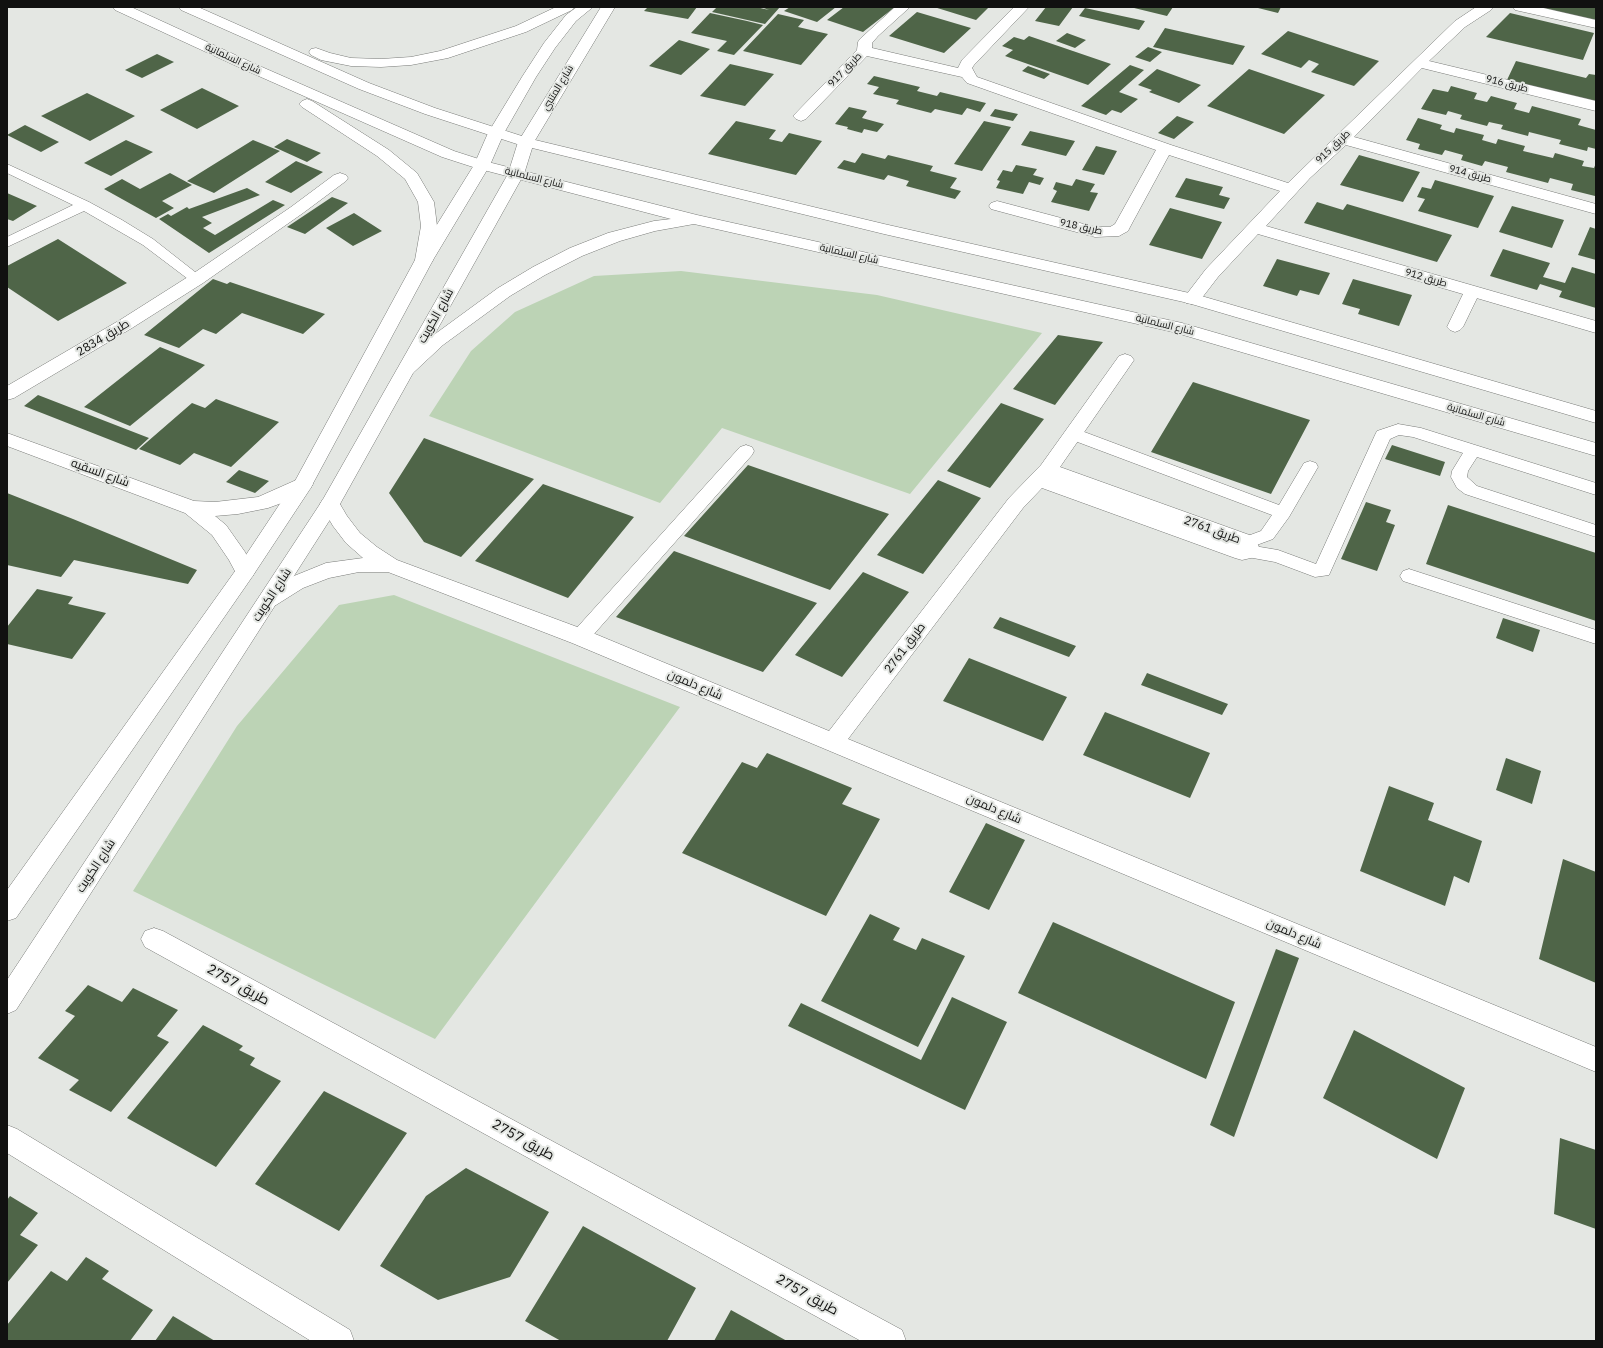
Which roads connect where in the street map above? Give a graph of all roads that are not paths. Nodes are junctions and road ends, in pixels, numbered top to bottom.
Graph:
1 (120, 7) edge
2 (186, 7) edge
3 (212, 7) edge
4 (567, 7) edge
5 (586, 7) edge
6 (608, 7) edge
7 (903, 7) edge
8 (1022, 7) edge
9 (1486, 7) edge
10 (1520, 7) edge
11 (1596, 24) edge
12 (864, 51) junction
13 (1418, 63) junction
14 (250, 67) junction
15 (967, 74) junction
16 (1596, 106) edge
17 (801, 116) dead end
18 (496, 133) junction
19 (1343, 139) junction
20 (526, 142) junction
21 (1165, 148) junction
22 (482, 165) junction
23 (7, 168) edge
24 (516, 174) junction
25 (340, 178) dead end
26 (1291, 189) junction
27 (84, 205) junction
28 (997, 206) dead end
29 (1596, 209) edge
30 (696, 220) junction
31 (1256, 228) junction
32 (7, 243) edge
33 (424, 260) junction
34 (197, 279) junction
35 (1472, 292) junction
36 (1192, 299) junction
37 (1456, 327) dead end
38 (1596, 327) edge
39 (1125, 360) dead end
40 (407, 369) junction
41 (7, 394) edge
42 (1596, 417) edge
43 (1073, 434) junction
44 (7, 439) edge
45 (746, 450) dead end
46 (1596, 450) edge
47 (1472, 451) junction
48 (1310, 467) dead end
49 (1044, 475) junction
50 (303, 484) junction
51 (1596, 489) edge
52 (330, 504) junction
53 (192, 508) junction
54 (1284, 513) junction
55 (1596, 531) edge
56 (1248, 547) junction
57 (390, 565) junction
58 (245, 572) junction
59 (1409, 576) dead end
60 (269, 600) junction
61 (580, 637) junction
62 (1596, 637) edge
63 (833, 742) junction
64 (7, 910) edge
65 (154, 940) dead end
66 (7, 1002) edge
67 (1596, 1060) edge
68 (7, 1138) edge
69 (339, 1341) edge
70 (892, 1341) edge

1 - 14 main road, شارع السلمانية
2 - 18 main road
3 - 4 main road
5 - 18 main road
6 - 20 main road, شارع المتنبي
7 - 12 main road, طريق 917
8 - 15 main road
9 - 13 main road, طريق 915
10 - 11 main road
12 - 15 main road
12 - 17 main road, طريق 917
13 - 16 main road, طريق 916
13 - 19 main road, طريق 915
14 - 22 main road, شارع السلمانية
14 - 33 main road
15 - 21 main road
18 - 20 main road
18 - 22 main road
19 - 26 main road, طريق 915
19 - 29 main road, طريق 914
20 - 24 main road, شارع المتنبي
20 - 36 main road
21 - 26 main road
21 - 28 main road, طريق 918
22 - 24 main road, شارع السلمانية
22 - 33 main road
23 - 27 lane
24 - 30 main road, شارع السلمانية
24 - 40 main road, شارع الكويت
25 - 34 main road, طريق 2834
26 - 31 main road, طريق 915
27 - 32 lane
27 - 34 lane
30 - 40 main road
30 - 46 main road, شارع السلمانية
31 - 35 main road, طريق 912
31 - 36 main road, طريق 915
33 - 50 main road
34 - 41 main road, طريق 2834
35 - 37 lane
35 - 38 main road, طريق 912
36 - 42 main road
39 - 43 main road, طريق 2761
40 - 52 main road, شارع الكويت
43 - 49 main road, طريق 2761
43 - 54 lane
44 - 53 main road, شارع السقيه
45 - 61 lane
47 - 51 lane
47 - 55 lane
47 - 56 lane
48 - 54 lane
49 - 56 main road, طريق 2761
49 - 63 main road, طريق 2761
50 - 53 main road, شارع السقيه
50 - 58 main road
52 - 57 main road, شارع دلمون
52 - 60 main road, شارع الكويت
53 - 58 main road, شارع السقيه
54 - 56 lane
57 - 60 main road, شارع دلمون
57 - 61 main road, شارع دلمون
58 - 64 main road
59 - 62 lane
60 - 66 main road, شارع الكويت
61 - 63 main road, شارع دلمون
63 - 67 main road, شارع دلمون
65 - 70 main road, طريق 2757
68 - 69 main road

